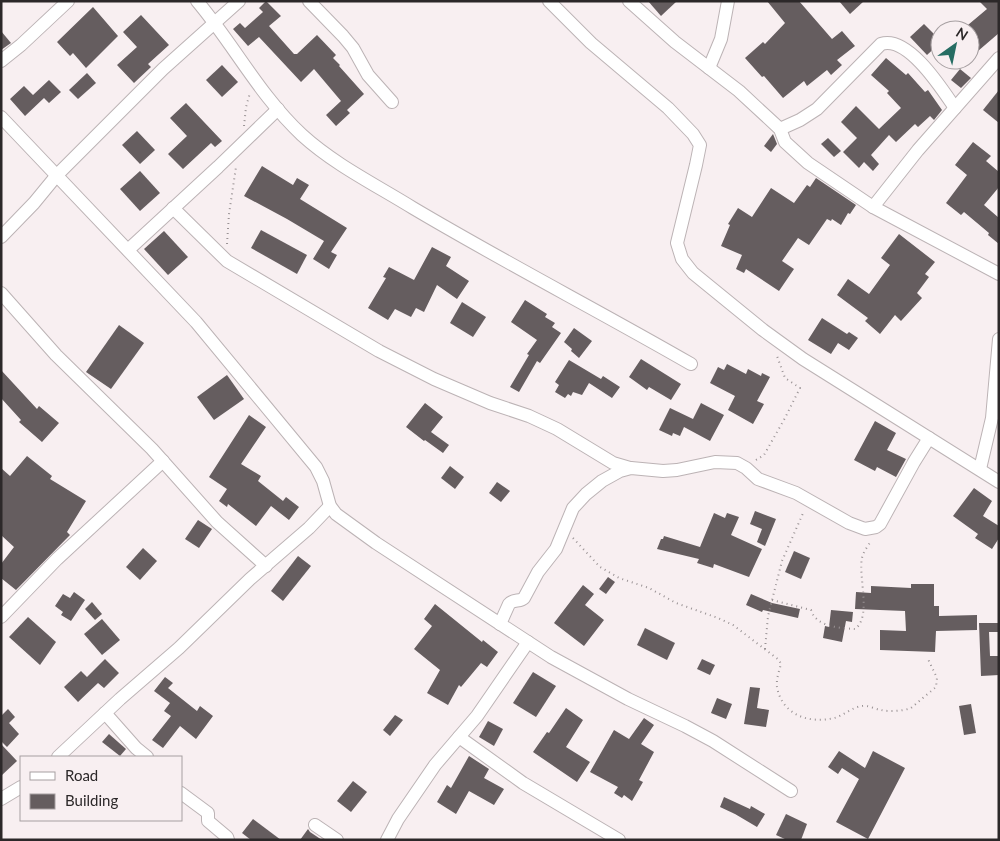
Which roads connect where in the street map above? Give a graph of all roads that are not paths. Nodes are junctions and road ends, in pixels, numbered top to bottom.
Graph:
1 (68, 1) edge
2 (197, 1) edge
3 (239, 1) edge
4 (309, 1) edge
5 (549, 1) edge
6 (629, 1) edge
7 (728, 1) edge
8 (215, 24) junction
9 (999, 58) edge
10 (1, 61) edge
11 (709, 68) junction
12 (392, 102) dead end
13 (955, 108) junction
14 (278, 109) junction
15 (1, 117) edge
16 (780, 129) junction
17 (57, 175) junction
18 (873, 207) junction
19 (173, 208) junction
20 (1, 237) edge
21 (128, 250) junction
22 (999, 274) edge
23 (1, 293) edge
24 (999, 340) edge
25 (691, 364) dead end
26 (929, 438) junction
27 (163, 461) junction
28 (631, 468) junction
29 (980, 469) junction
30 (999, 482) edge
31 (330, 506) junction
32 (266, 566) junction
33 (1, 617) edge
34 (500, 624) junction
35 (528, 642) junction
36 (105, 713) junction
37 (459, 737) junction
38 (59, 756) edge
39 (146, 756) edge
40 (20, 788) edge
41 (791, 791) dead end
42 (182, 794) edge
43 (1, 798) edge
44 (314, 825) dead end
45 (228, 840) edge
46 (337, 840) edge
47 (387, 840) edge
48 (619, 840) edge

1 - 10 street
2 - 8 street
3 - 8 street
4 - 12 street
5 - 26 street
6 - 11 street
7 - 11 street
8 - 14 street
8 - 17 street
9 - 13 street
11 - 16 street
13 - 16 street
13 - 18 street
14 - 19 street
14 - 25 street
15 - 17 street
16 - 18 street
17 - 20 street
17 - 21 street
18 - 22 street
19 - 21 street
19 - 28 street
21 - 31 street
23 - 27 street
24 - 29 street
26 - 28 street
26 - 29 street
27 - 32 street
27 - 33 street
28 - 34 street
29 - 30 street
31 - 32 street
31 - 34 street
32 - 36 street
34 - 35 street
35 - 37 street
35 - 41 street
36 - 38 street
36 - 39 street
37 - 47 street
37 - 48 street
40 - 43 street
42 - 45 street
44 - 46 street

